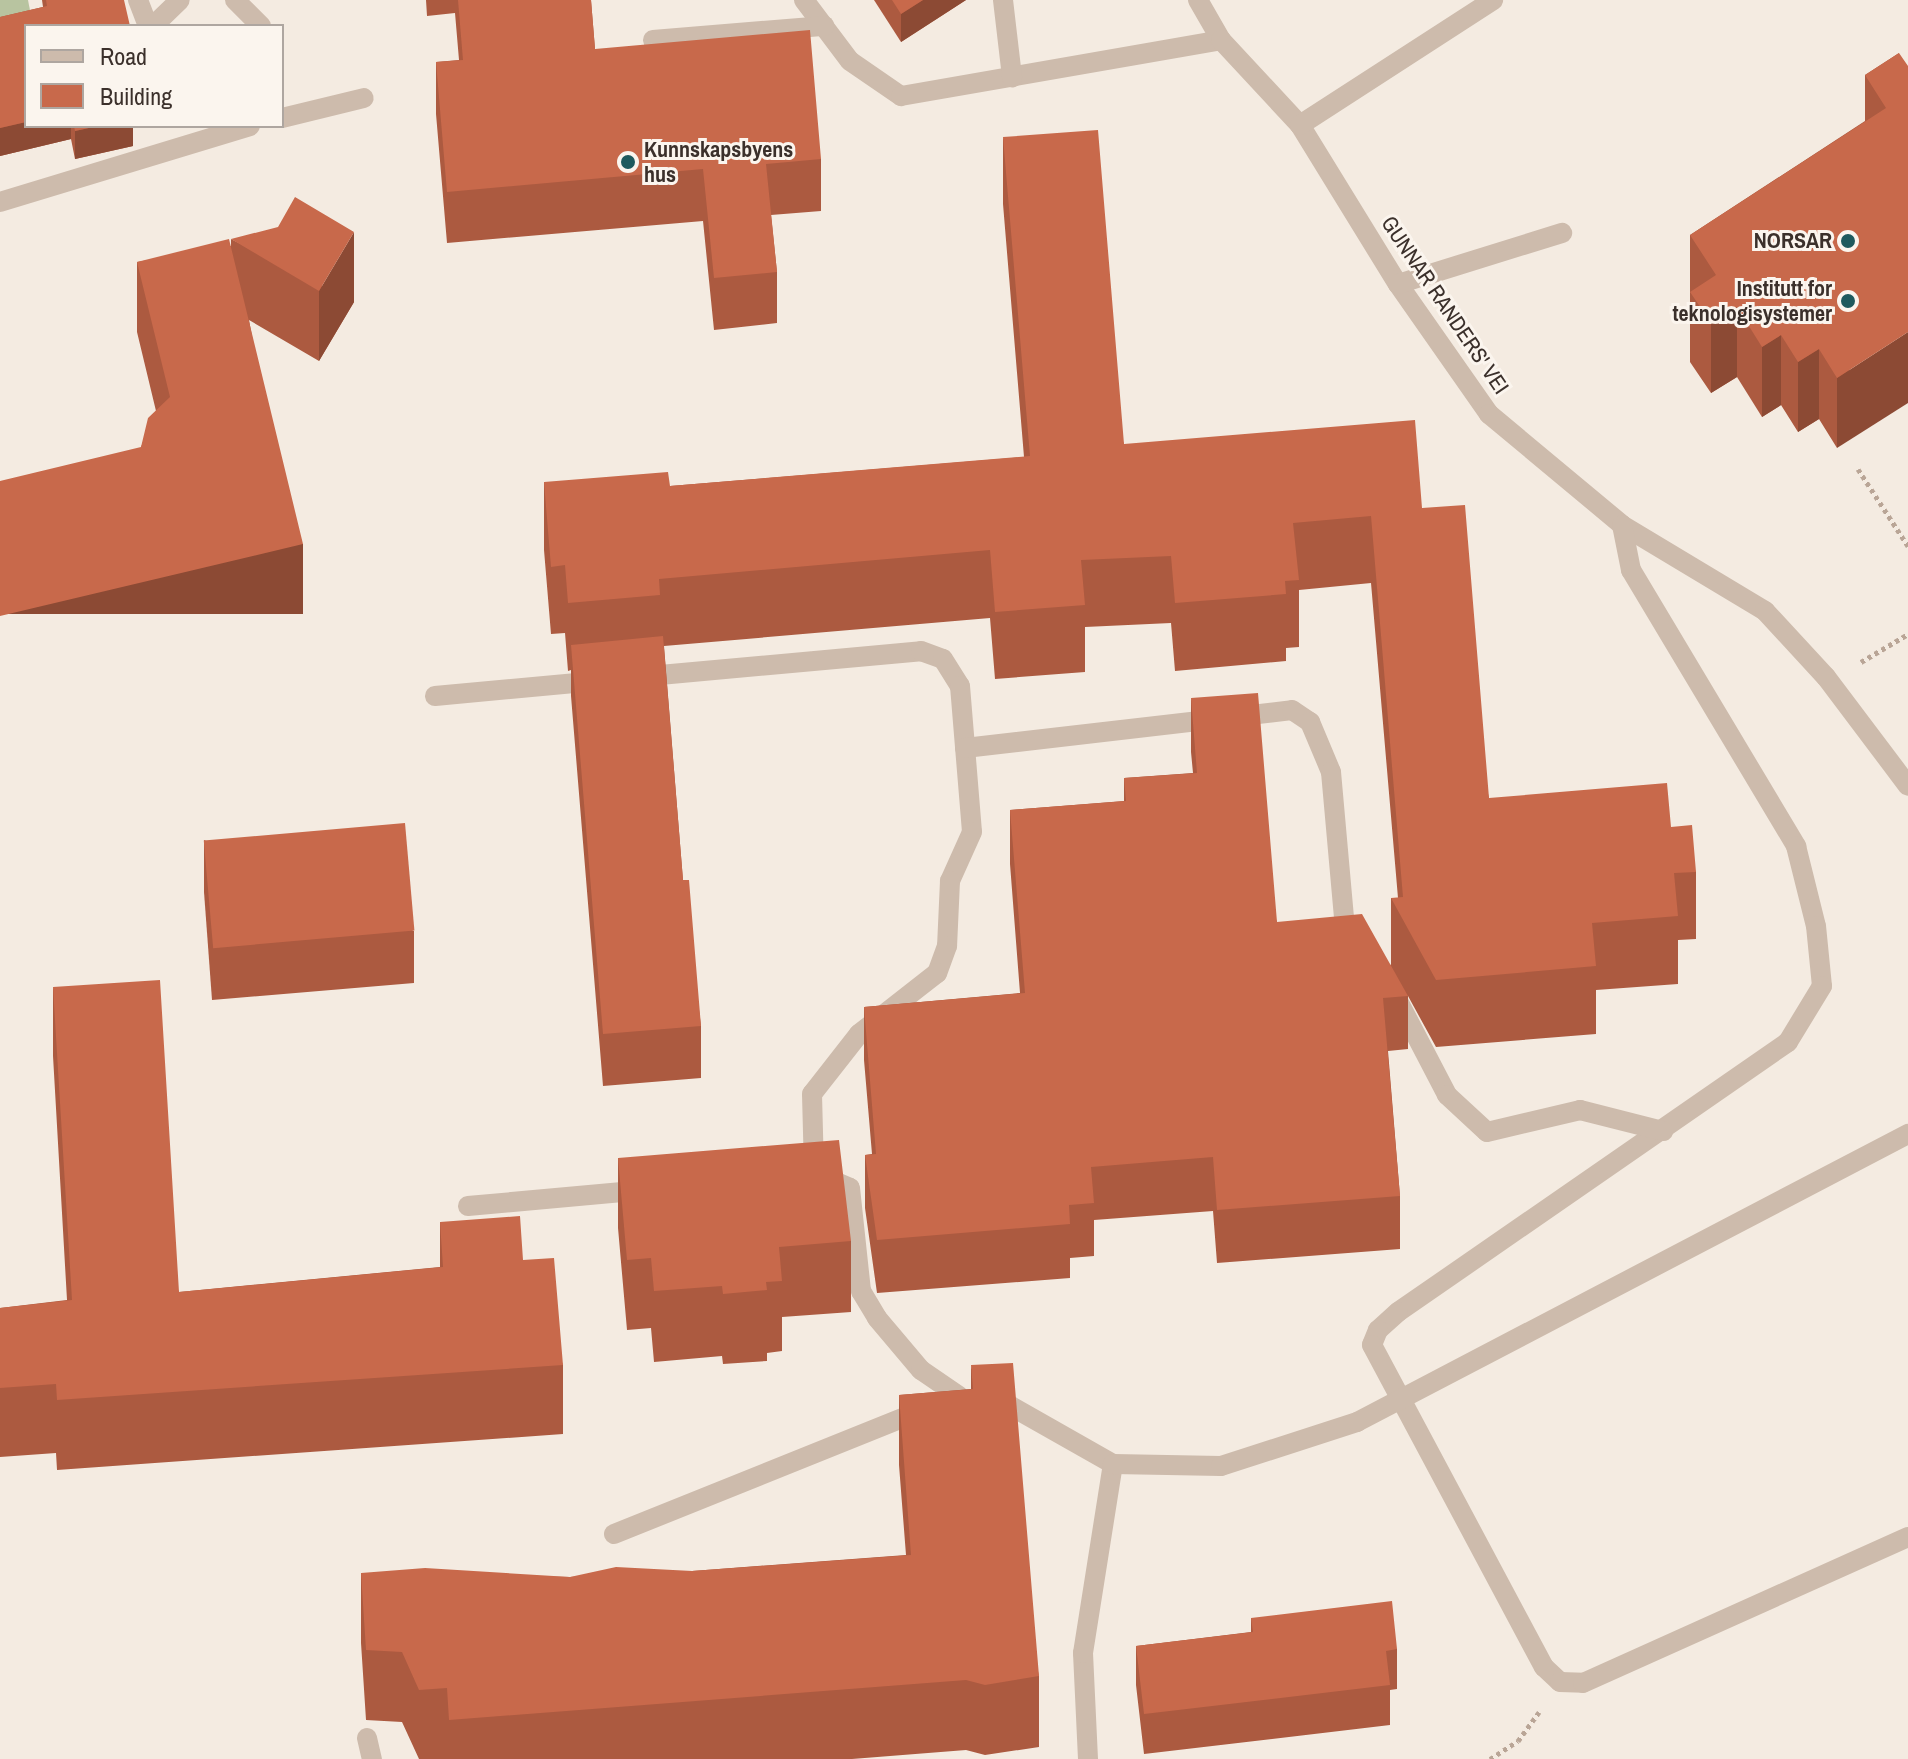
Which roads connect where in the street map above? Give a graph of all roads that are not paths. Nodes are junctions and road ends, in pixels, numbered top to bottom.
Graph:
1 (138, 0) edge
2 (180, 0) edge
3 (804, 0) edge
4 (1003, 0) edge
5 (1198, 0) edge
6 (1493, 0) edge
7 (244, 3) edge
8 (150, 24) edge
9 (153, 24) edge
10 (260, 24) edge
11 (824, 26) junction
12 (653, 40) edge
13 (1221, 40) junction
14 (1012, 77) junction
15 (364, 98) dead end
16 (284, 118) edge
17 (1300, 125) junction
18 (235, 128) edge
19 (0, 202) edge
20 (1562, 233) dead end
21 (1398, 284) junction
22 (1622, 525) junction
23 (435, 696) dead end
24 (965, 748) junction
25 (1908, 786) edge
26 (1367, 954) edge
27 (1383, 977) edge
28 (1663, 1131) junction
29 (1908, 1134) edge
30 (672, 1187) edge
31 (468, 1206) dead end
32 (959, 1396) junction
33 (1404, 1397) junction
34 (1113, 1464) junction
35 (614, 1534) dead end
36 (1908, 1537) edge
37 (367, 1738) dead end
38 (372, 1759) edge
39 (1088, 1759) edge

1 - 8 street
2 - 9 street
3 - 11 street
4 - 14 street
5 - 13 street, GUNNAR RANDERS' VEI
6 - 17 street
7 - 10 street
11 - 12 street
11 - 14 street
13 - 14 street
13 - 17 street, GUNNAR RANDERS' VEI
15 - 16 street
17 - 21 street, GUNNAR RANDERS' VEI
18 - 19 street
20 - 21 street
21 - 22 street, GUNNAR RANDERS' VEI
22 - 25 street, GUNNAR RANDERS' VEI
22 - 28 street
23 - 24 street
24 - 26 street
24 - 32 street
27 - 28 street
28 - 33 street
29 - 33 street
30 - 31 street
32 - 34 street
32 - 35 street
33 - 34 street
33 - 36 street
34 - 39 street
37 - 38 street

